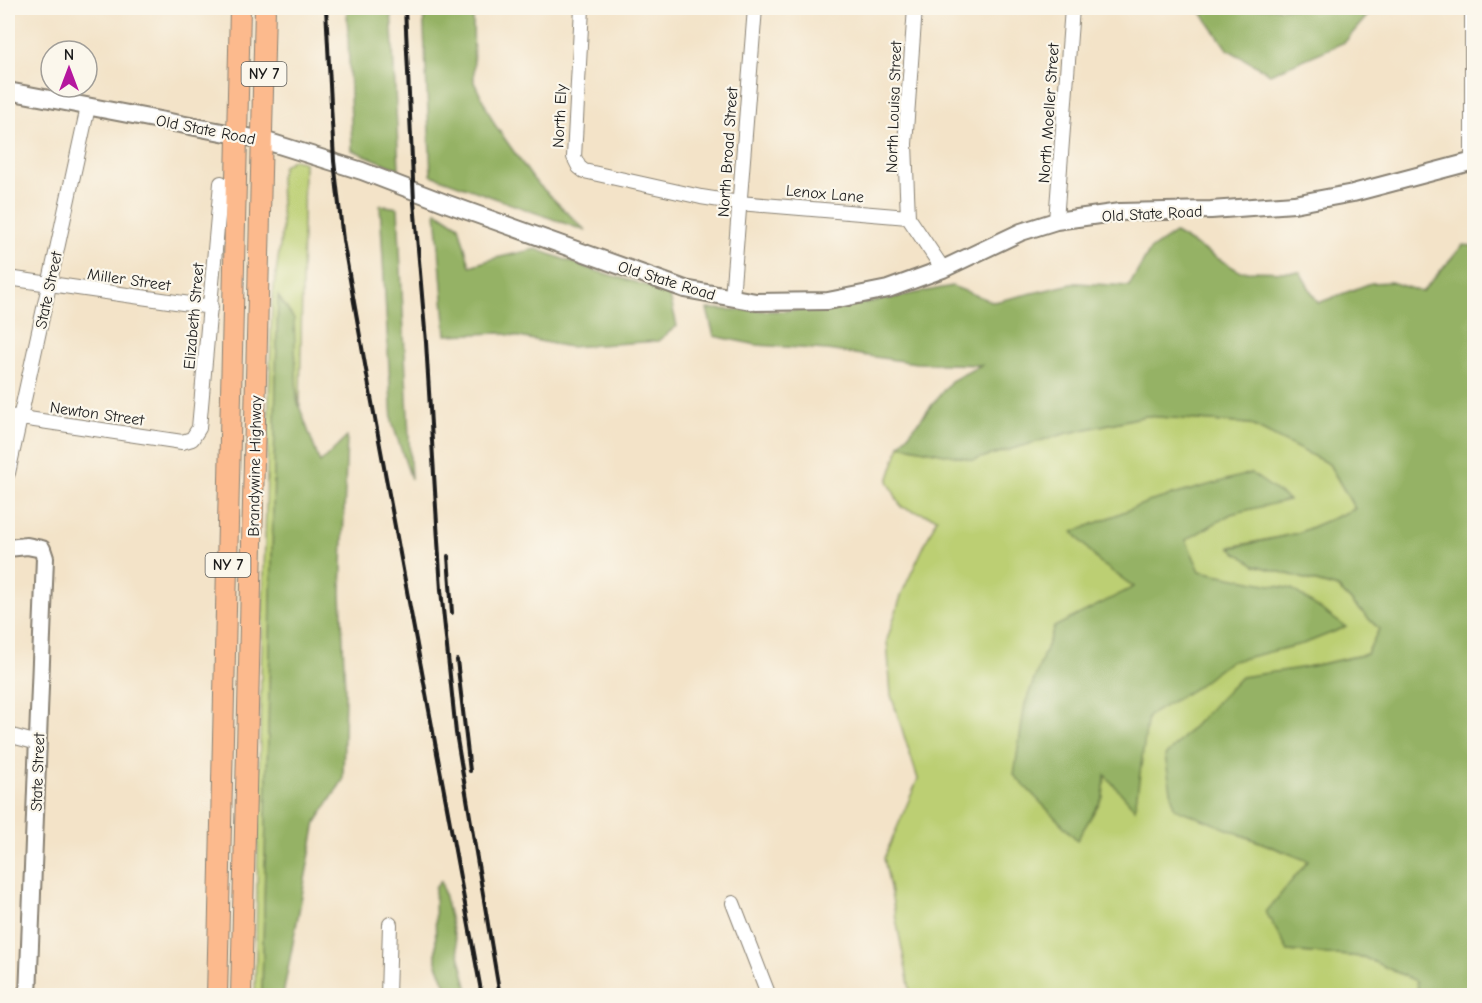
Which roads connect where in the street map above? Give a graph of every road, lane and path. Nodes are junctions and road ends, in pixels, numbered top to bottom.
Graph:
1 (240, 8) edge
2 (265, 8) edge
3 (582, 8) edge
4 (754, 8) edge
5 (915, 8) edge
6 (1072, 8) edge
7 (1472, 8) edge
8 (8, 91) edge
9 (88, 107) junction
10 (238, 135) junction
11 (262, 140) junction
12 (1473, 161) edge
13 (221, 183) dead end
14 (740, 202) junction
15 (908, 217) junction
16 (1056, 221) junction
17 (943, 269) junction
18 (8, 278) edge
19 (49, 284) junction
20 (732, 298) junction
21 (211, 307) junction
22 (14, 417) edge
23 (182, 442) joint
24 (8, 473) edge
25 (8, 548) edge
26 (8, 735) edge
27 (38, 743) junction
28 (733, 903) dead end
29 (390, 924) dead end
30 (8, 992) edge
31 (18, 996) edge
32 (28, 996) edge
33 (218, 996) edge
34 (241, 996) edge
35 (388, 996) edge
36 (769, 996) edge

1 - 10 main road, Brandywine Highway / NY 7
2 - 11 main road, Brandywine Highway / NY 7
3 - 14 street, North Ely
4 - 14 street, North Broad Street
5 - 15 street, North Louisa Street
6 - 16 street, North Moeller Street
7 - 12 street
8 - 9 street, Old State Road
9 - 10 street, Old State Road
9 - 19 street, State Street
10 - 11 street, Old State Road
10 - 33 main road, Brandywine Highway / NY 7
11 - 20 street, Old State Road
11 - 34 main road, Brandywine Highway / NY 7
12 - 16 street, Old State Road
13 - 21 street, Elizabeth Street
14 - 15 street, Lenox Lane
14 - 20 street, North Broad Street
15 - 17 street
16 - 17 street, Old State Road
17 - 20 street, Old State Road
18 - 19 street, Miller Street
19 - 21 street, Miller Street
19 - 22 street, State Street
21 - 23 street, Elizabeth Street
22 - 23 street, Newton Street
22 - 24 street, State Street
25 - 27 street, State Street
26 - 27 street
27 - 32 street, State Street
28 - 36 street
29 - 35 street
30 - 31 street

